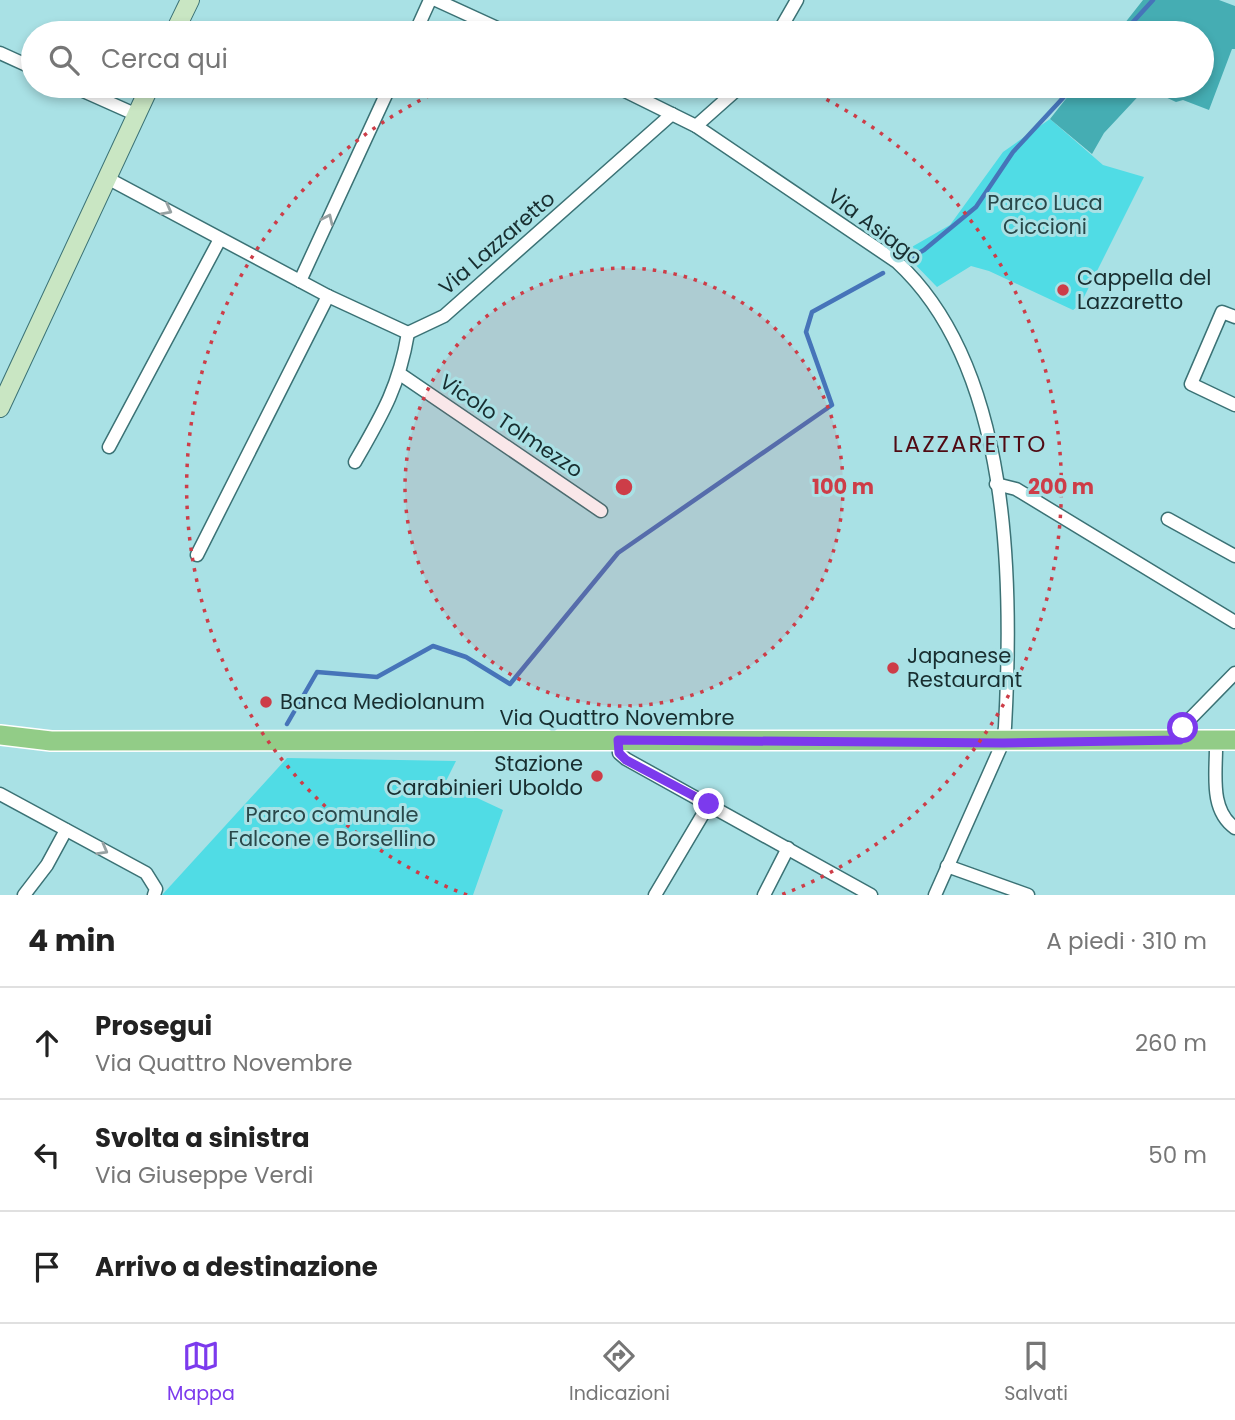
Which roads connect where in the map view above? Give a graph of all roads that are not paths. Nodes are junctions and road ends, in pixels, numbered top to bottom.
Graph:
1 (190, 0) edge
2 (433, 0) edge
3 (797, 0) edge
4 (180, 21) edge
5 (422, 21) edge
6 (481, 21) edge
7 (786, 21) edge
8 (0, 53) edge
9 (21, 63) edge
10 (99, 98) edge
11 (145, 98) edge
12 (384, 98) edge
13 (639, 98) edge
14 (728, 98) edge
15 (672, 114) junction
16 (137, 115) junction
17 (696, 126) junction
18 (107, 178) junction
19 (220, 239) junction
20 (300, 281) junction
21 (328, 296) junction
22 (1235, 317) edge
23 (408, 333) junction
24 (400, 374) junction
25 (1235, 405) edge
26 (0, 408) edge
27 (109, 447) dead end
28 (355, 461) dead end
29 (996, 484) junction
30 (601, 511) dead end
31 (1168, 519) dead end
32 (197, 555) dead end
33 (1235, 556) edge
34 (1235, 622) edge
35 (1235, 673) edge
36 (0, 735) edge
37 (618, 740) junction
38 (1180, 740) junction
39 (1225, 740) edge
40 (1003, 743) junction
41 (0, 794) edge
42 (709, 804) junction
43 (1235, 828) edge
44 (66, 830) junction
45 (788, 848) junction
46 (947, 866) junction
47 (24, 895) edge
48 (154, 895) edge
49 (655, 895) edge
50 (764, 895) edge
51 (871, 895) edge
52 (935, 895) edge
53 (1028, 895) edge

1 - 4 street
2 - 5 street
2 - 6 street
3 - 7 street
8 - 9 street
10 - 16 street
11 - 16 street
20 -> 12 street
13 - 15 street, Via Asiago
14 - 17 street
15 - 17 street, Via Asiago
15 - 23 street, Via Lazzaretto
16 - 18 street
17 - 29 street, Via Asiago
18 -> 19 street
18 - 26 street
19 - 20 street
19 - 27 street
20 - 21 street
21 - 23 street
21 - 32 street
22 - 25 street
23 - 24 street
24 - 28 street
24 - 30 street, Vicolo Tolmezzo
29 - 34 street
29 - 40 street, Via Asiago
31 - 33 street
35 - 38 street
36 - 37 main road, Via Quattro Novembre
37 - 40 main road, Via Quattro Novembre
37 - 42 street
38 - 39 main road, Via Quattro Novembre
38 - 40 main road, Via Quattro Novembre
39 - 43 street
40 - 46 street
41 - 44 street
42 - 45 street
42 - 49 street
44 - 47 street
44 -> 48 street
45 - 50 street
45 - 51 street
46 - 52 street
46 - 53 street

